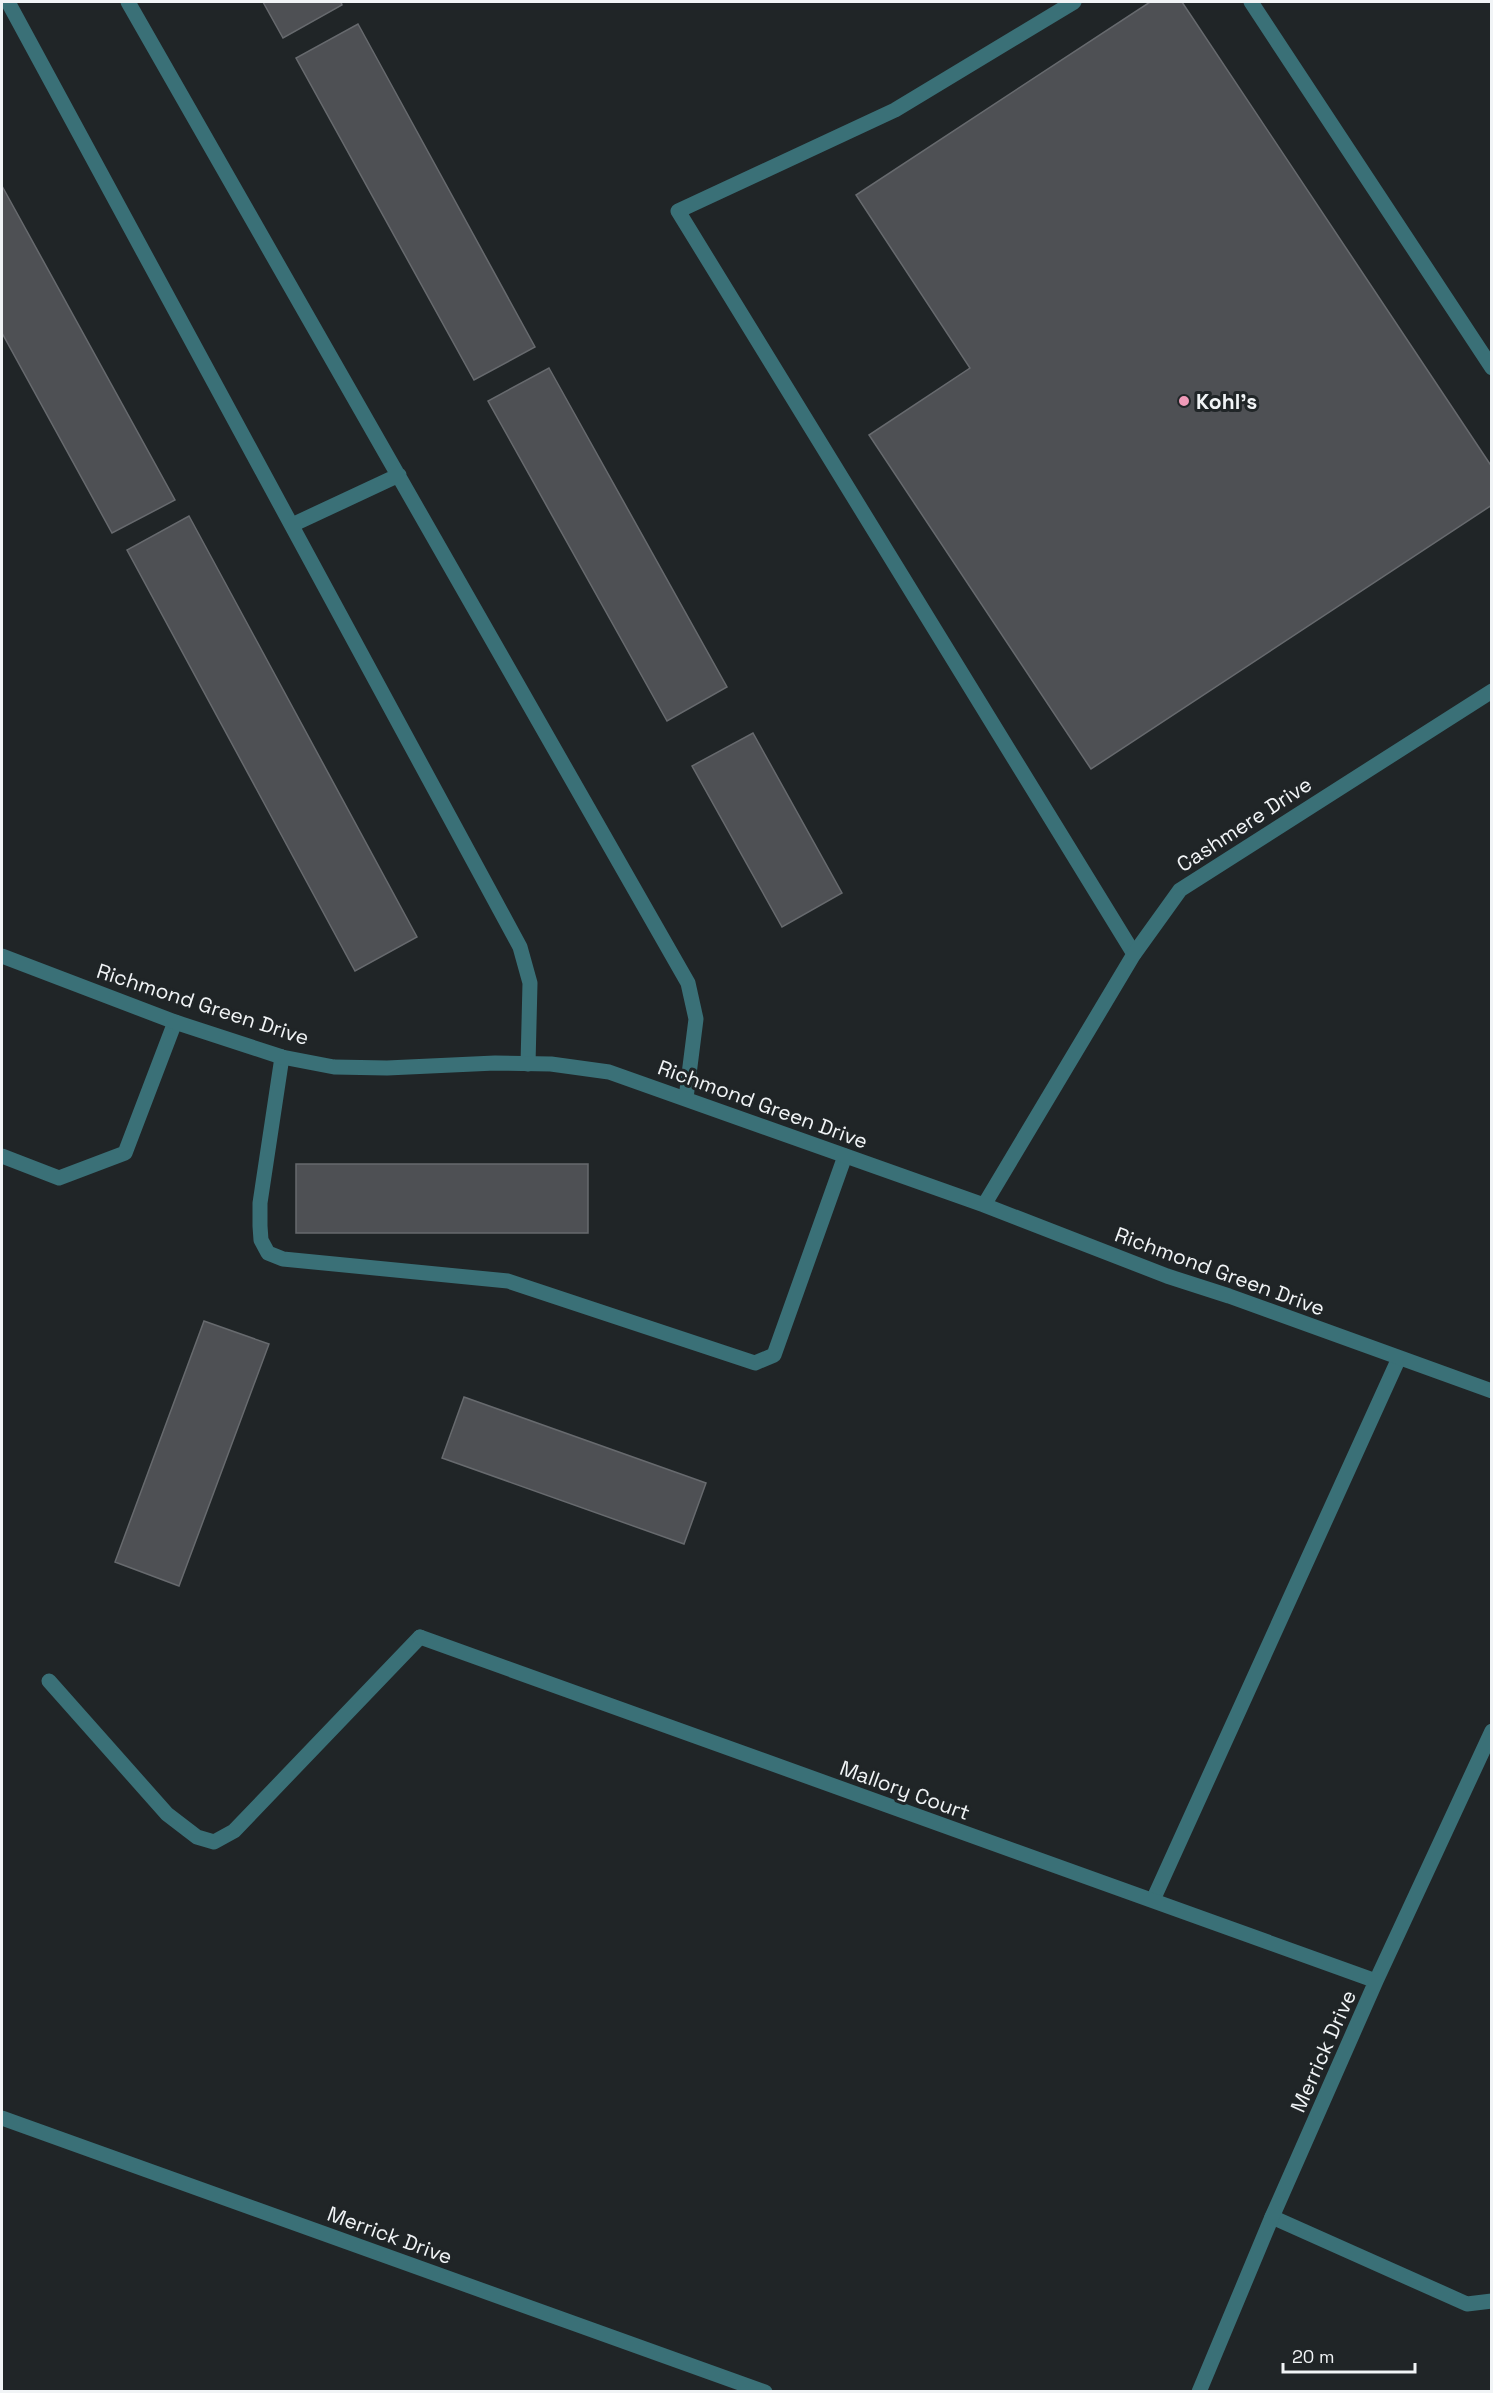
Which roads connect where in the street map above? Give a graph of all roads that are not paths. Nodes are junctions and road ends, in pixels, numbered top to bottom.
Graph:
1 (8, 2) edge
2 (128, 2) edge
3 (1074, 2) edge
4 (1251, 2) edge
5 (1491, 368) edge
6 (399, 475) junction
7 (292, 525) junction
8 (1491, 691) edge
9 (1134, 954) junction
10 (2, 956) edge
11 (176, 1022) junction
12 (282, 1057) junction
13 (528, 1064) junction
14 (686, 1098) junction
15 (2, 1156) edge
16 (845, 1156) junction
17 (984, 1205) junction
18 (1399, 1358) junction
19 (1491, 1391) edge
20 (49, 1681) dead end
21 (1491, 1731) edge
22 (1154, 1900) junction
23 (1377, 1981) junction
24 (2, 2118) edge
25 (1272, 2217) junction
26 (1491, 2301) edge
27 (765, 2391) edge
28 (1199, 2391) edge

1 - 7 street
2 - 6 street
3 - 9 street
4 - 5 street
6 - 7 street
6 - 14 street
7 - 13 street
8 - 9 street, Cashmere Drive
9 - 17 street, Cashmere Drive
10 - 11 street, Richmond Green Drive
11 - 12 street, Richmond Green Drive
11 - 15 street
12 - 13 street, Richmond Green Drive
12 - 16 street
13 - 14 street, Richmond Green Drive
14 - 16 street, Richmond Green Drive
16 - 17 street, Richmond Green Drive
17 - 18 street, Richmond Green Drive
18 - 19 street, Richmond Green Drive
18 - 22 street
20 - 22 street, Mallory Court
21 - 23 street, Merrick Drive
22 - 23 street, Mallory Court
23 - 25 street, Merrick Drive
24 - 27 street, Merrick Drive
25 - 26 street
25 - 28 street, Merrick Drive

